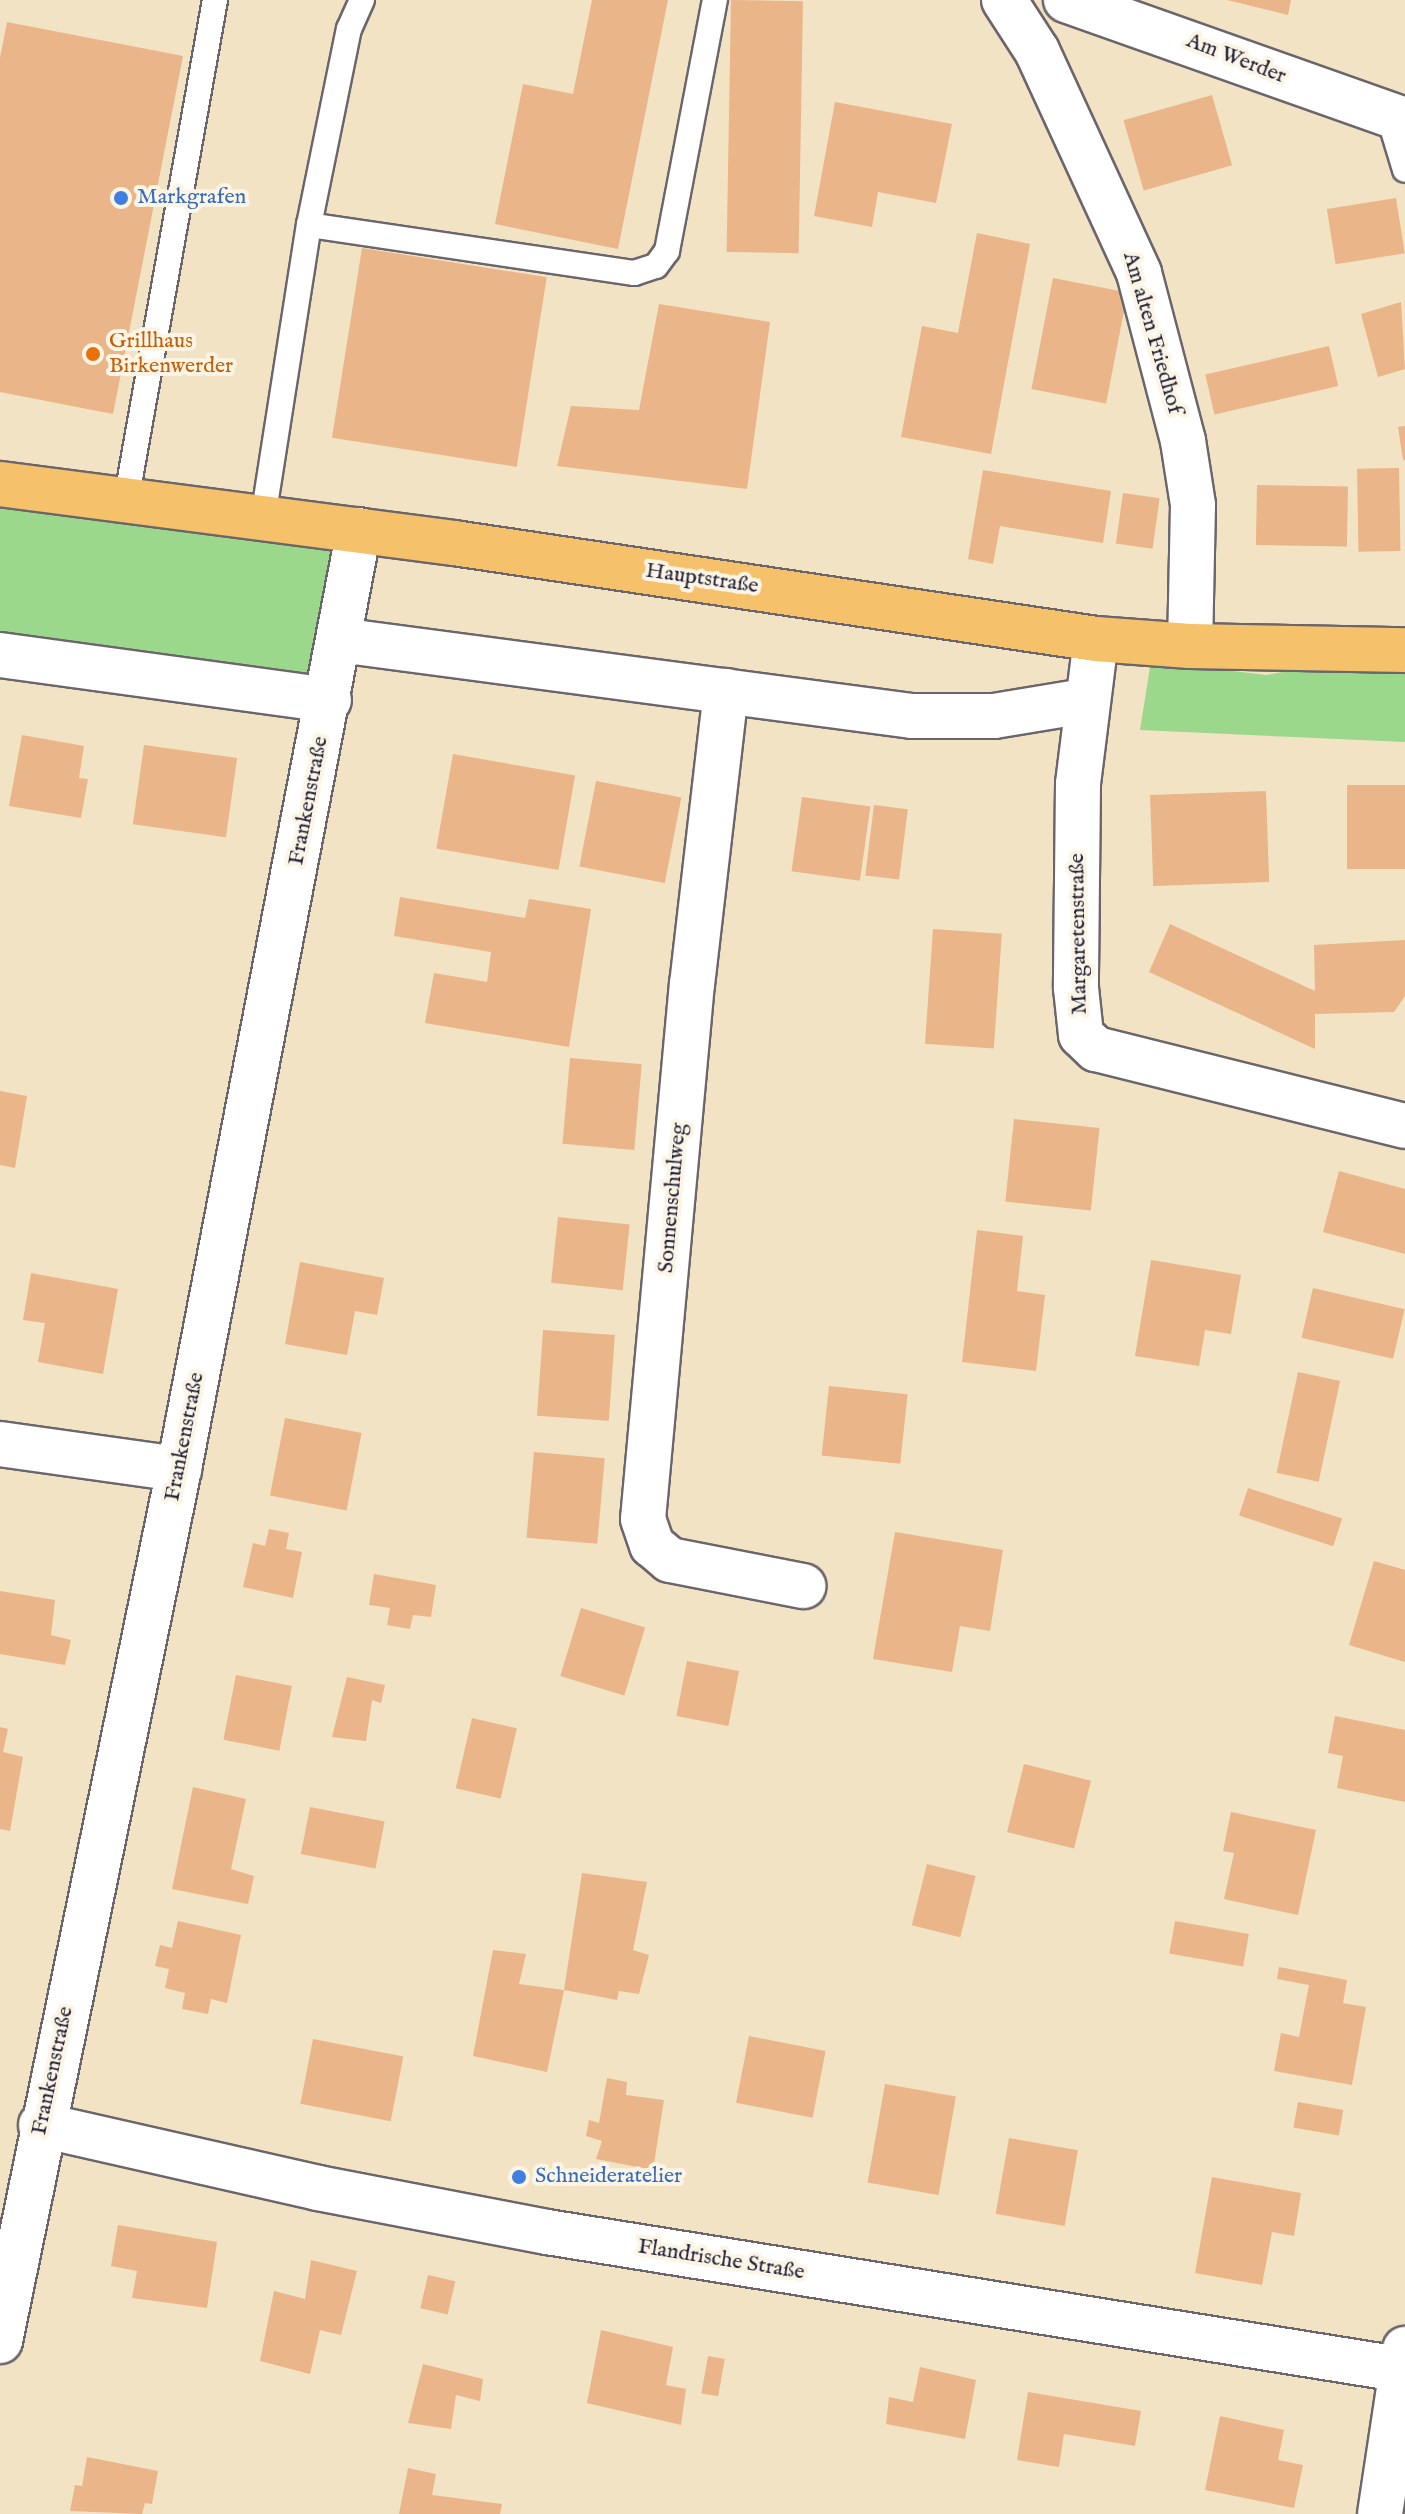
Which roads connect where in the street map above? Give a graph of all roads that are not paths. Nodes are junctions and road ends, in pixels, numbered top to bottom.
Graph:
1 (215, 0) edge
2 (362, 0) edge
3 (715, 0) edge
4 (1004, 0) edge
5 (1066, 0) edge
6 (1397, 119) edge
7 (1405, 170) edge
8 (309, 225) junction
9 (0, 484) edge
10 (126, 501) junction
11 (263, 518) junction
12 (359, 530) junction
13 (1096, 639) junction
14 (339, 640) junction
15 (1190, 646) junction
16 (1405, 650) edge
17 (0, 655) edge
18 (726, 691) junction
19 (329, 700) junction
20 (1085, 701) junction
21 (1405, 1126) edge
22 (0, 1444) edge
23 (179, 1469) junction
24 (803, 1586) dead end
25 (41, 2125) junction
26 (0, 2341) edge
27 (1404, 2362) edge
28 (1380, 2514) edge

1 - 10 lane
2 - 8 lane
3 - 8 lane
4 - 15 street, Am alten Friedhof
5 - 6 street, Am Werder
6 - 7 lane
8 - 11 lane
9 - 10 main road, Hauptstraße
10 - 11 main road, Hauptstraße
11 - 12 main road, Hauptstraße
12 - 13 main road, Hauptstraße
12 - 14 street, Frankenstraße
13 - 15 main road, Hauptstraße
13 - 20 street, Margaretenstraße
14 - 18 street
14 - 19 street, Frankenstraße
15 - 16 main road, Hauptstraße
17 - 19 street
18 - 20 street
18 - 24 street, Sonnenschulweg
19 - 23 street, Frankenstraße
20 - 21 street, Margaretenstraße
22 - 23 street
23 - 25 street, Frankenstraße
25 - 26 street, Frankenstraße
25 - 27 street, Flandrische Straße
27 - 28 street

